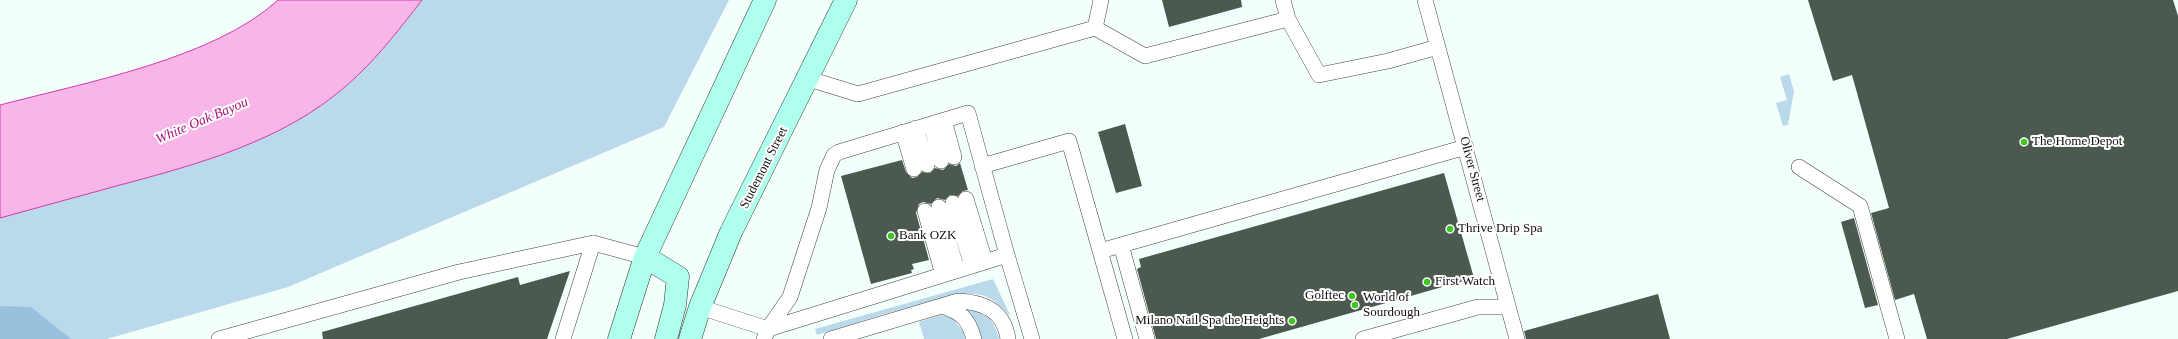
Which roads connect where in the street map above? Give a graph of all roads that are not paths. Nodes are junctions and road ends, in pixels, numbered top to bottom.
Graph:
1 (765, 0) edge
2 (846, 0) edge
3 (1101, 0) edge
4 (1283, 0) edge
5 (1426, 0) edge
6 (1288, 19) junction
7 (1095, 28) junction
8 (1438, 47) junction
9 (809, 79) junction
10 (937, 122) junction
11 (910, 130) junction
12 (1466, 147) junction
13 (948, 159) dead end
14 (982, 166) junction
15 (920, 167) dead end
16 (1799, 167) dead end
17 (960, 201) dead end
18 (932, 209) dead end
19 (593, 243) junction
20 (1122, 245) junction
21 (1100, 251) junction
22 (1007, 255) junction
23 (645, 257) junction
24 (978, 263) junction
25 (950, 272) junction
26 (942, 306) junction
27 (700, 307) junction
28 (1508, 307) junction
29 (766, 334) edge
30 (218, 339) edge
31 (563, 339) edge
32 (618, 339) edge
33 (666, 339) edge
34 (690, 339) edge
35 (831, 339) edge
36 (974, 339) edge
37 (1008, 339) edge
38 (1032, 339) edge
39 (1125, 339) edge
40 (1147, 339) edge
41 (1363, 339) edge
42 (1517, 339) edge
43 (1897, 339) edge

1 - 23 main road
2 - 9 main road, Studemont Street
3 - 7 lane
4 - 6 lane
5 - 8 lane, Oliver Street
6 - 7 lane
6 - 8 lane
7 - 9 lane
8 - 12 lane, Oliver Street
9 - 27 main road, Studemont Street
10 - 11 lane
10 - 13 lane
10 - 14 lane
11 - 15 lane
11 - 29 lane
12 - 20 lane
12 - 28 lane, Oliver Street
14 - 21 lane
14 - 22 lane
16 - 43 lane
17 - 24 lane
18 - 25 lane
19 - 23 lane
19 - 30 lane
19 - 31 lane
20 - 21 lane
20 - 40 lane
21 - 39 lane
22 - 24 lane
22 - 38 lane
23 - 32 main road
23 - 33 main road
24 - 25 lane
25 - 29 lane
26 - 35 lane
26 - 36 lane
26 - 37 lane
27 - 29 lane
27 - 34 main road, Studemont Street
28 - 41 lane
28 - 42 lane, Oliver Street

